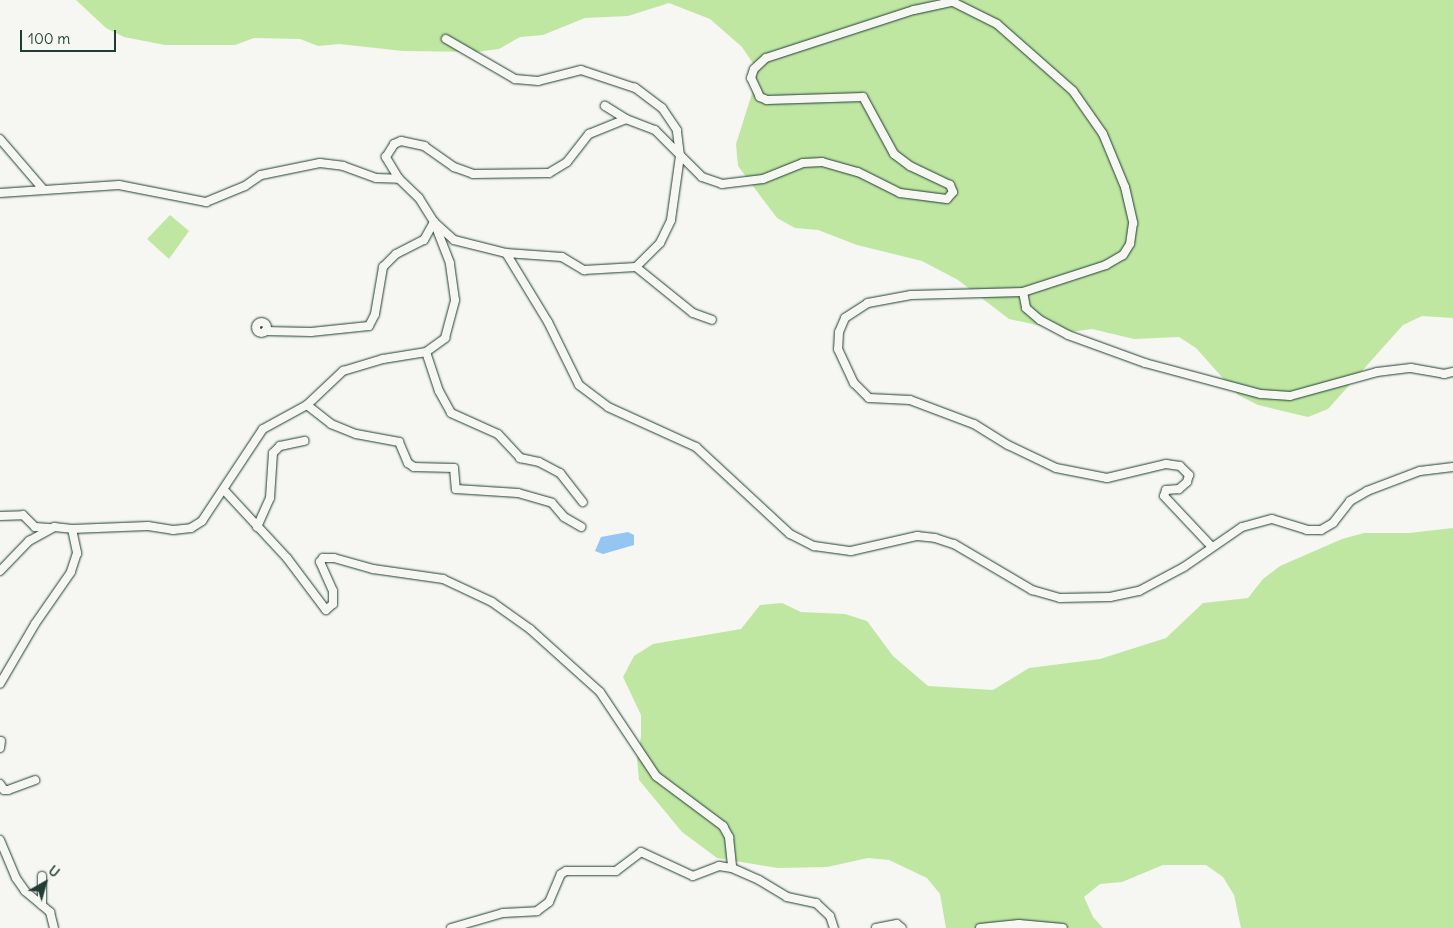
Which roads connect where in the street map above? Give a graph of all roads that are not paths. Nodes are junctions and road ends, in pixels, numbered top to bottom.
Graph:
1 (446, 39) dead end
2 (605, 106) dead end
3 (626, 119) junction
4 (0, 139) edge
5 (680, 156) junction
6 (399, 179) junction
7 (43, 189) junction
8 (0, 193) edge
9 (434, 222) junction
10 (506, 253) junction
11 (636, 266) junction
12 (1023, 292) junction
13 (712, 320) dead end
14 (266, 330) dead end
15 (426, 352) junction
16 (1453, 372) edge
17 (307, 405) junction
18 (304, 441) dead end
19 (1453, 467) edge
20 (224, 490) junction
21 (583, 502) dead end
22 (0, 516) edge
23 (257, 526) junction
24 (54, 527) junction
25 (581, 527) dead end
26 (72, 529) junction
27 (1212, 547) junction
28 (0, 571) edge
29 (0, 684) edge
30 (35, 780) dead end
31 (0, 784) edge
32 (0, 840) edge
33 (732, 868) junction
34 (42, 876) dead end
35 (42, 905) junction
36 (54, 928) edge
37 (451, 928) edge
38 (834, 928) edge
39 (876, 928) edge
40 (902, 928) edge
41 (980, 928) edge
42 (1063, 928) edge

1 - 5 street
2 - 3 street
3 - 5 street
3 - 6 street
4 - 7 street
5 - 11 street
5 - 12 street
6 - 7 street
6 - 9 street
7 - 8 street
9 - 10 street
9 - 14 street
9 - 15 street
10 - 11 street
10 - 27 street
11 - 13 street
12 - 16 street
12 - 27 street
15 - 17 street
15 - 21 street
17 - 20 street
17 - 25 street
18 - 23 street
19 - 27 street
20 - 23 street
20 - 26 street
22 - 24 street
23 - 33 street
24 - 26 street
24 - 28 street
26 - 29 street
30 - 31 street
32 - 35 street
33 - 37 street
33 - 38 street
34 - 35 street
35 - 36 street
39 - 40 street
41 - 42 street

